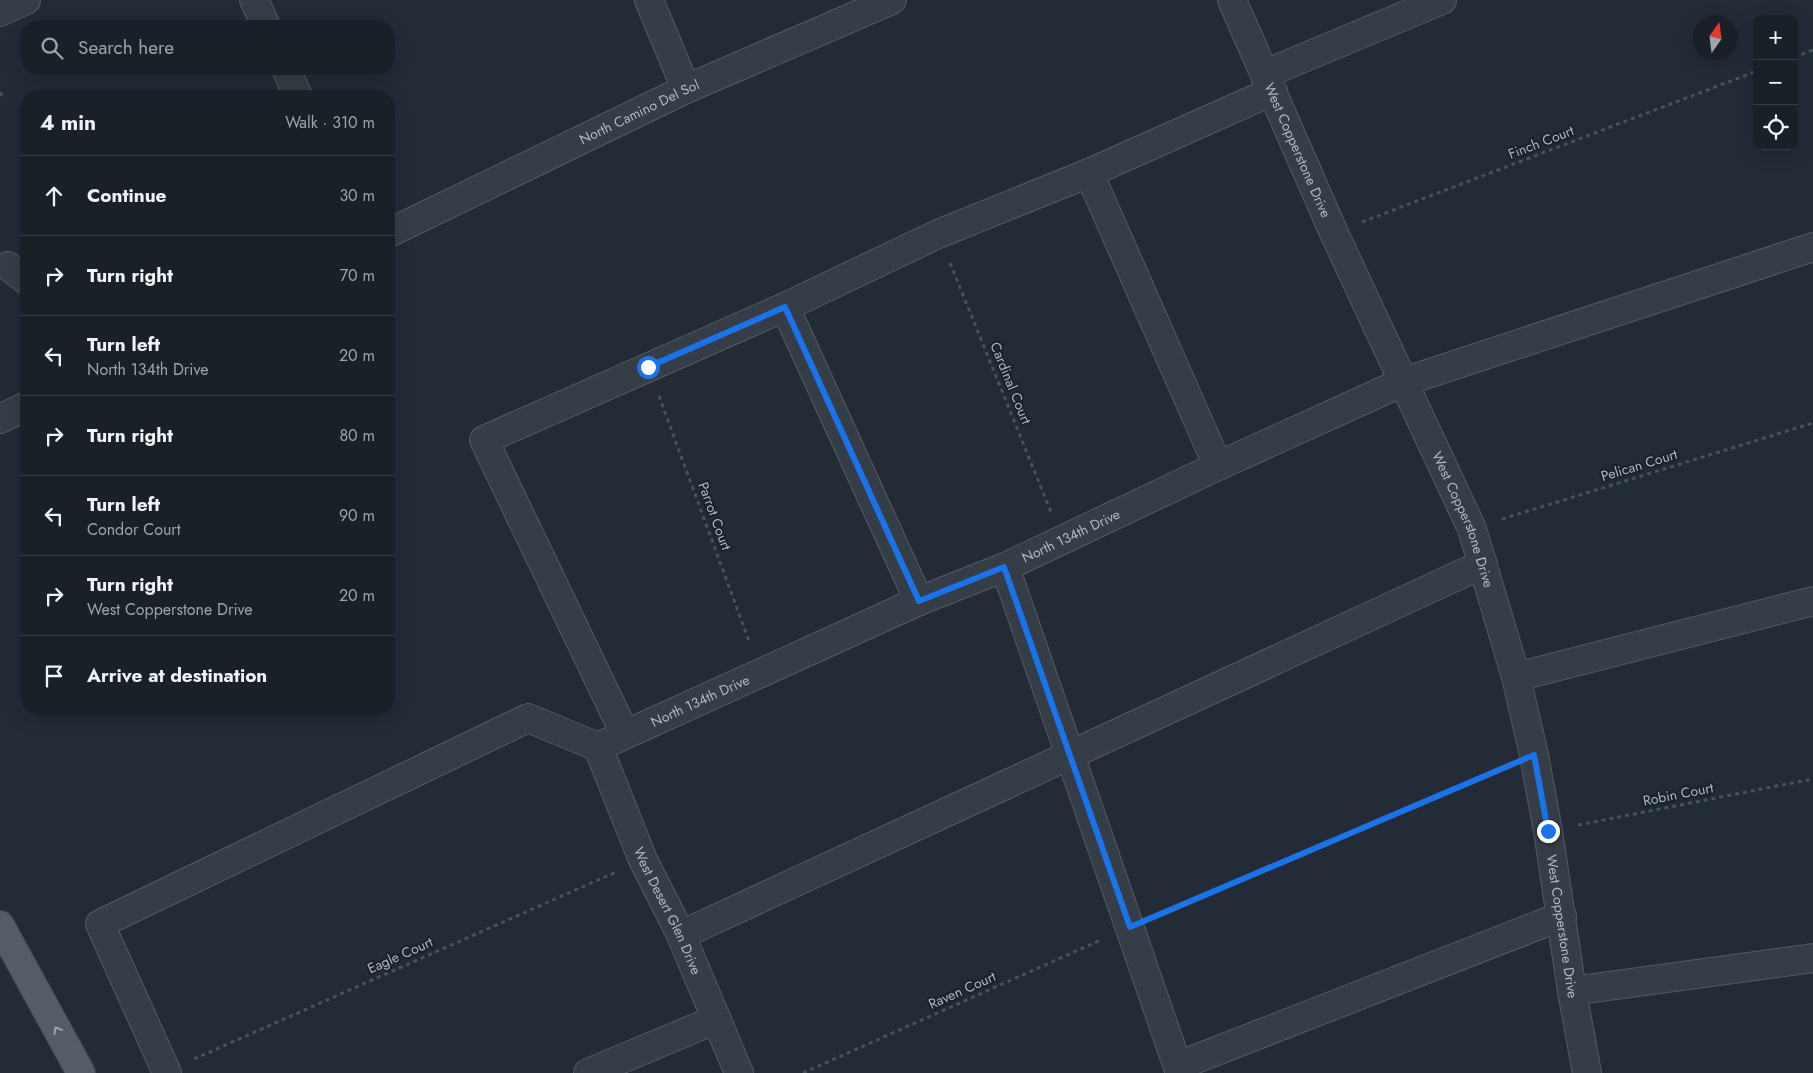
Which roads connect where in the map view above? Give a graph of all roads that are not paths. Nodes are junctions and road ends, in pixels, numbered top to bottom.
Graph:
1 (26, 0) edge
2 (254, 0) edge
3 (649, 0) edge
4 (892, 0) edge
5 (1232, 0) edge
6 (1442, 0) edge
7 (0, 12) edge
8 (263, 20) edge
9 (289, 75) edge
10 (1269, 83) junction
11 (686, 89) junction
12 (295, 90) edge
13 (1089, 173) junction
14 (395, 230) edge
15 (1813, 246) edge
16 (785, 307) junction
17 (1403, 382) junction
18 (20, 409) edge
19 (0, 419) edge
20 (1218, 466) junction
21 (1483, 564) junction
22 (1004, 567) junction
23 (919, 601) junction
24 (1813, 601) edge
25 (1516, 677) junction
26 (625, 734) junction
27 (598, 746) junction
28 (1070, 755) junction
29 (1562, 916) junction
30 (0, 926) edge
31 (681, 935) junction
32 (1813, 958) edge
33 (1572, 991) junction
34 (718, 1018) junction
35 (1179, 1070) edge
36 (166, 1072) edge
37 (81, 1073) edge
38 (588, 1073) edge
39 (739, 1073) edge
40 (1587, 1073) edge

1 - 7 street
2 - 8 street
3 - 11 street
4 - 11 street, North Camino Del Sol
5 - 10 street, West Copperstone Drive
6 - 10 street
9 - 12 street
10 - 13 street
10 - 17 street, West Copperstone Drive
11 - 14 street, North Camino Del Sol
13 - 16 street
13 - 20 street
15 - 17 street, North 134th Drive
16 - 23 street
16 - 26 street
17 - 20 street, North 134th Drive
17 - 21 street, West Copperstone Drive
18 - 19 street
20 - 22 street, North 134th Drive
21 - 25 street, West Copperstone Drive
21 - 28 street
22 - 23 street, North 134th Drive
22 - 28 street
23 - 26 street, North 134th Drive
24 - 25 street
25 - 29 street, West Copperstone Drive
26 - 27 street, North 134th Drive
27 - 31 street, West Desert Glen Drive
27 - 36 street
28 - 31 street
28 - 35 street
29 - 33 street, West Copperstone Drive
29 - 35 street
37 -> 30 main road
31 - 34 street, West Desert Glen Drive
32 - 33 street
33 - 40 street, West Copperstone Drive
34 - 38 street
34 - 39 street, West Desert Glen Drive

